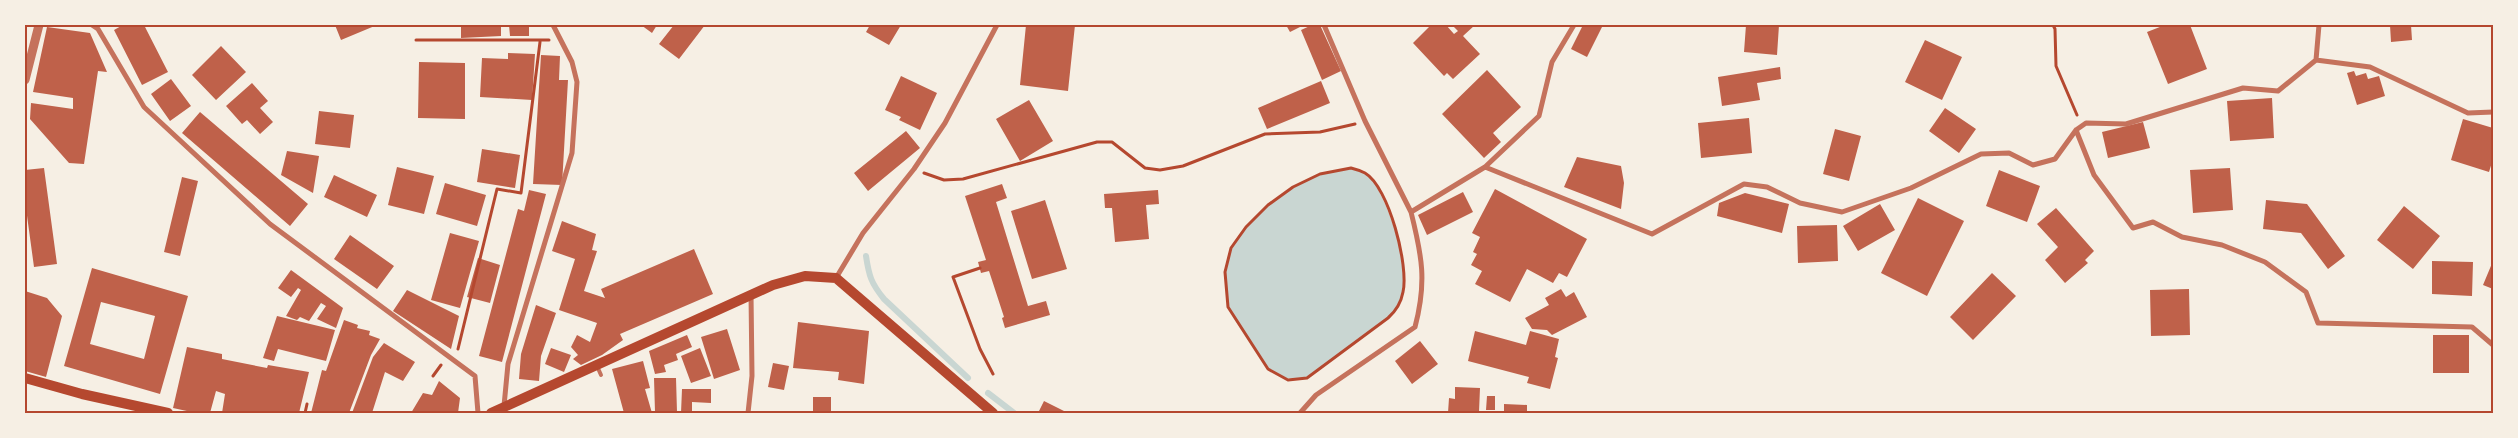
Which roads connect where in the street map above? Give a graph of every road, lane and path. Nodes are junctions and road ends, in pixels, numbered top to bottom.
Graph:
1 (38, 25) edge
2 (92, 25) edge
3 (553, 25) edge
4 (997, 25) edge
5 (1324, 25) edge
6 (1574, 25) edge
7 (2053, 25) edge
8 (2319, 25) edge
9 (560, 39) junction
10 (416, 40) dead end
11 (540, 42) junction
12 (2316, 60) junction
13 (25, 80) edge
14 (2493, 112) edge
15 (1365, 121) junction
16 (2082, 125) junction
17 (2076, 130) junction
18 (1485, 166) junction
19 (1350, 168) joint
20 (914, 169) junction
21 (1410, 212) junction
22 (980, 268) dead end
23 (836, 278) junction
24 (751, 294) junction
25 (2493, 345) edge
26 (456, 360) junction
27 (596, 364) junction
28 (993, 374) dead end
29 (601, 375) dead end
30 (25, 378) edge
31 (307, 404) dead end
32 (504, 406) junction
33 (168, 413) edge
34 (305, 413) edge
35 (478, 413) edge
36 (491, 413) edge
37 (748, 413) edge
38 (993, 413) edge
39 (1300, 413) edge

1 - 13 street
2 - 26 street
3 - 9 street
4 - 20 street
5 - 15 street
6 - 18 street
7 - 16 path
8 - 12 street
9 - 11 path
9 - 32 street
10 - 11 path
11 - 26 path
12 - 14 street
12 - 16 street
15 - 20 path
15 - 21 street
16 - 17 street
17 - 18 street
17 - 25 street
18 - 21 street
19 - 19 path
20 - 23 street
21 - 39 street
22 - 28 path
23 - 24 main road
23 - 38 main road
24 - 27 main road
24 - 37 street
26 - 35 street
27 - 29 lane
27 - 32 main road
30 - 33 main road
31 - 34 path
32 - 36 main road

